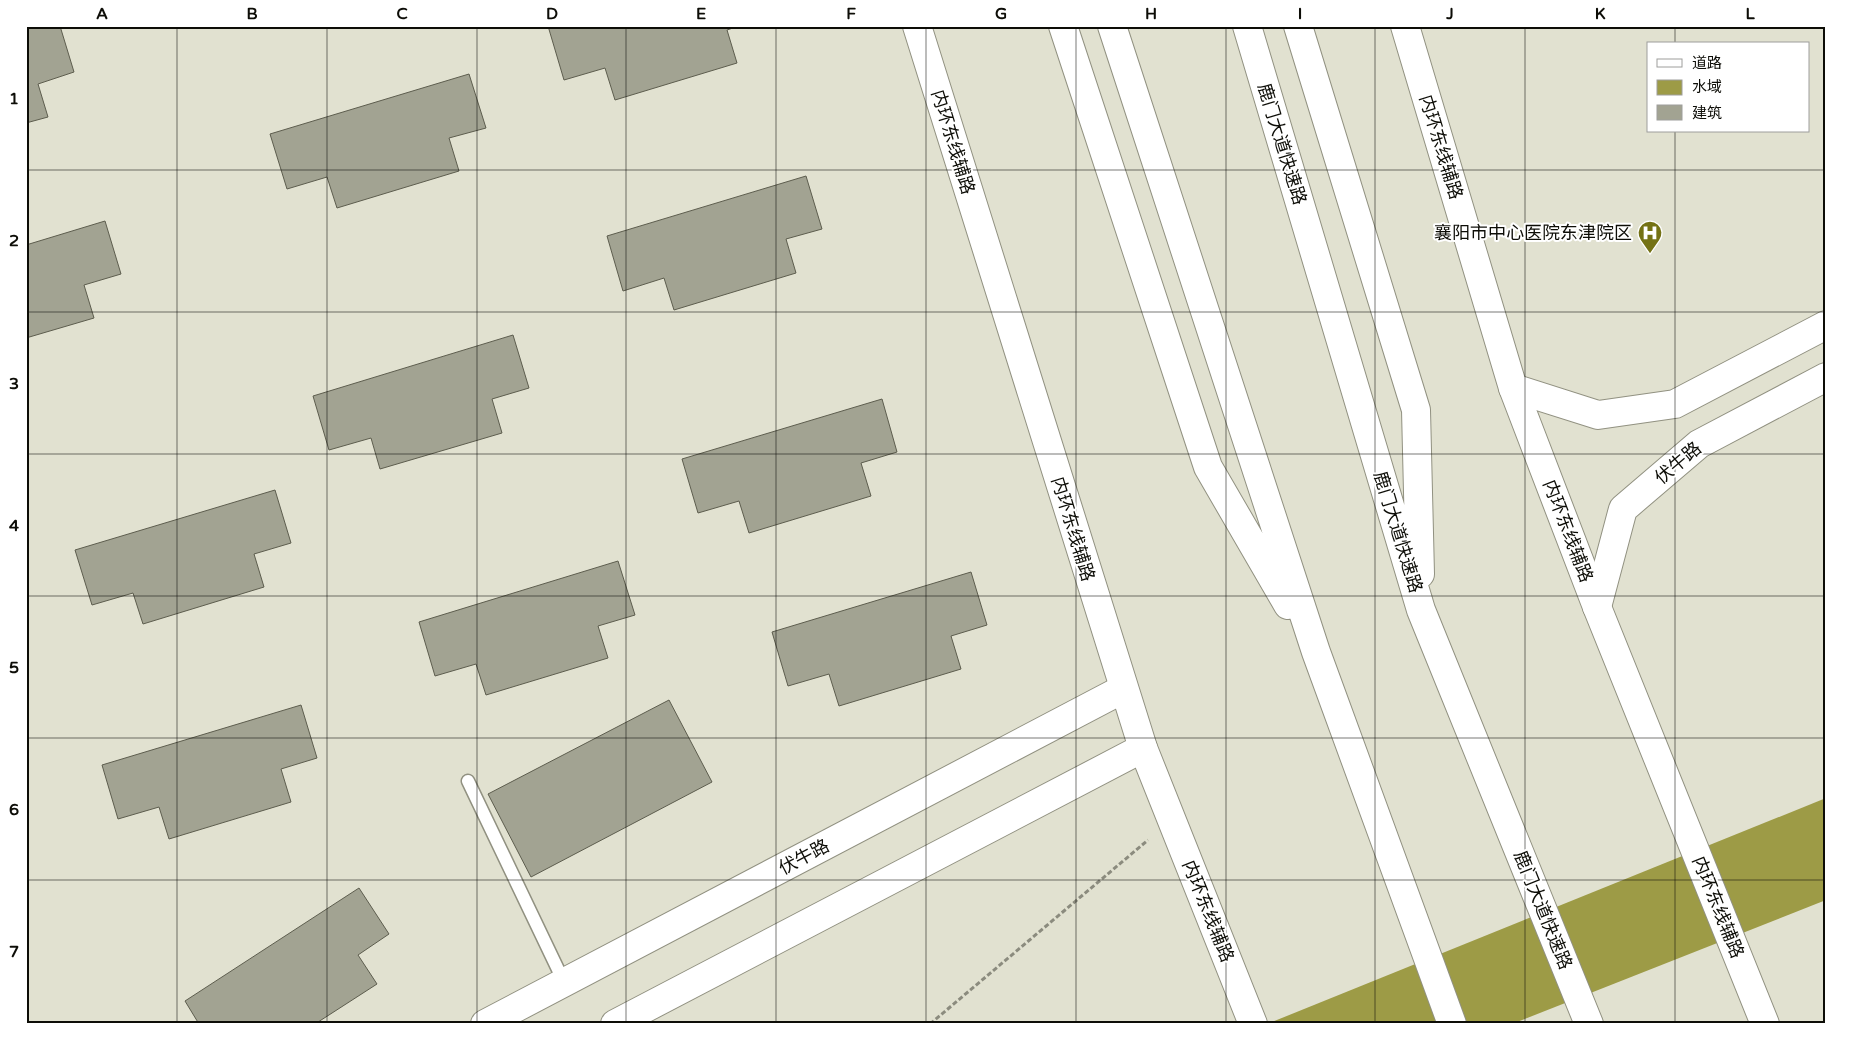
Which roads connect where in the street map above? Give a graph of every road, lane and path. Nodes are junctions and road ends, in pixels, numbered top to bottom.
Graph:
1 (917, 26) edge
2 (1063, 26) edge
3 (1112, 26) edge
4 (1246, 26) edge
5 (1298, 26) edge
6 (1405, 26) edge
7 (1826, 325) edge
8 (1826, 377) edge
9 (1513, 388) junction
10 (1597, 606) junction
11 (1421, 610) junction
12 (1316, 652) junction
13 (1123, 690) junction
14 (1142, 748) junction
15 (468, 781) dead end
16 (1172, 821) junction
17 (564, 982) junction
18 (485, 1024) edge
19 (615, 1024) edge
20 (930, 1024) edge
21 (1253, 1024) edge
22 (1452, 1024) edge
23 (1589, 1024) edge
24 (1765, 1024) edge

1 - 13 main road, 内环东线辅路
2 - 12 main road
3 - 12 main road
4 - 11 main road, 鹿门大道快速路
5 - 11 main road
6 - 9 main road, 内环东线辅路
7 - 9 main road
8 - 10 main road, 伏牛路
9 - 10 main road, 内环东线辅路
10 - 24 main road, 内环东线辅路
11 - 23 main road, 鹿门大道快速路
12 - 22 main road
13 - 14 main road, 内环东线辅路
13 - 17 main road, 伏牛路
14 - 16 main road, 内环东线辅路
14 - 19 main road
15 - 17 lane
16 - 20 path
16 - 21 main road, 内环东线辅路
17 - 18 main road, 伏牛路

